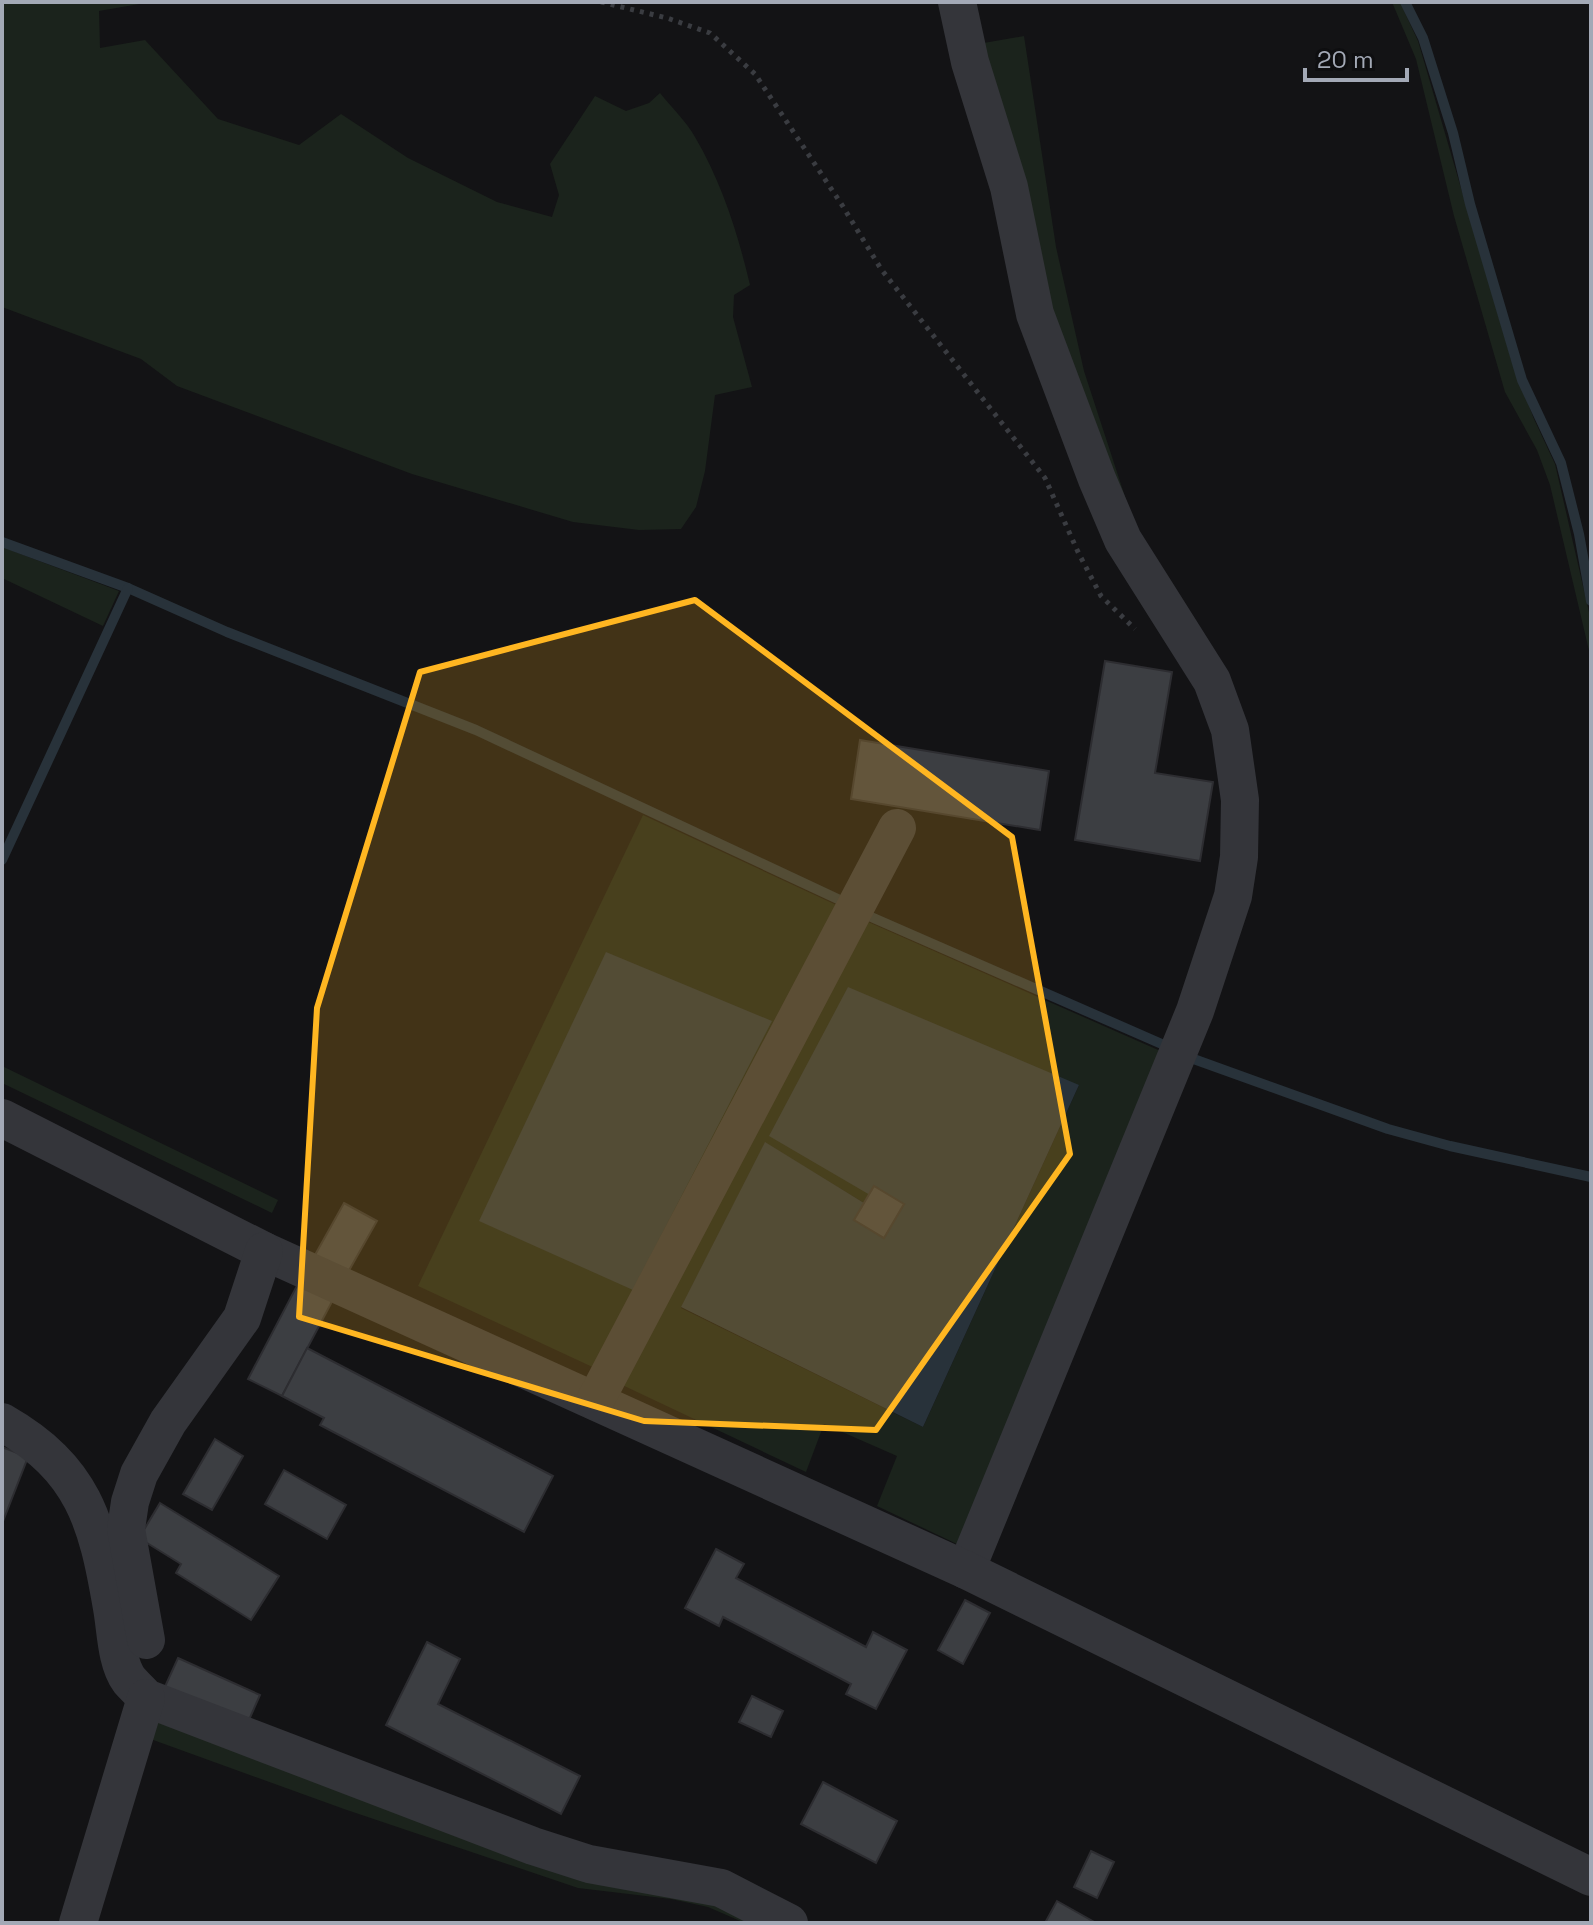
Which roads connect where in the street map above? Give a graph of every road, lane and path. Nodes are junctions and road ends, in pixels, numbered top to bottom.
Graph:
1 (601, 2) edge
2 (957, 2) edge
3 (1139, 632) dead end
4 (897, 828) dead end
5 (2, 1118) edge
6 (264, 1251) junction
7 (595, 1401) junction
8 (2, 1422) edge
9 (966, 1570) junction
10 (146, 1640) dead end
11 (146, 1698) junction
12 (1591, 1877) edge
13 (78, 1923) edge
14 (789, 1923) edge

1 - 3 path
2 - 9 street
4 - 7 street
5 - 6 street
6 - 7 street
6 - 10 street
7 - 9 street
8 - 11 street
9 - 12 street
11 - 13 street
11 - 14 street

